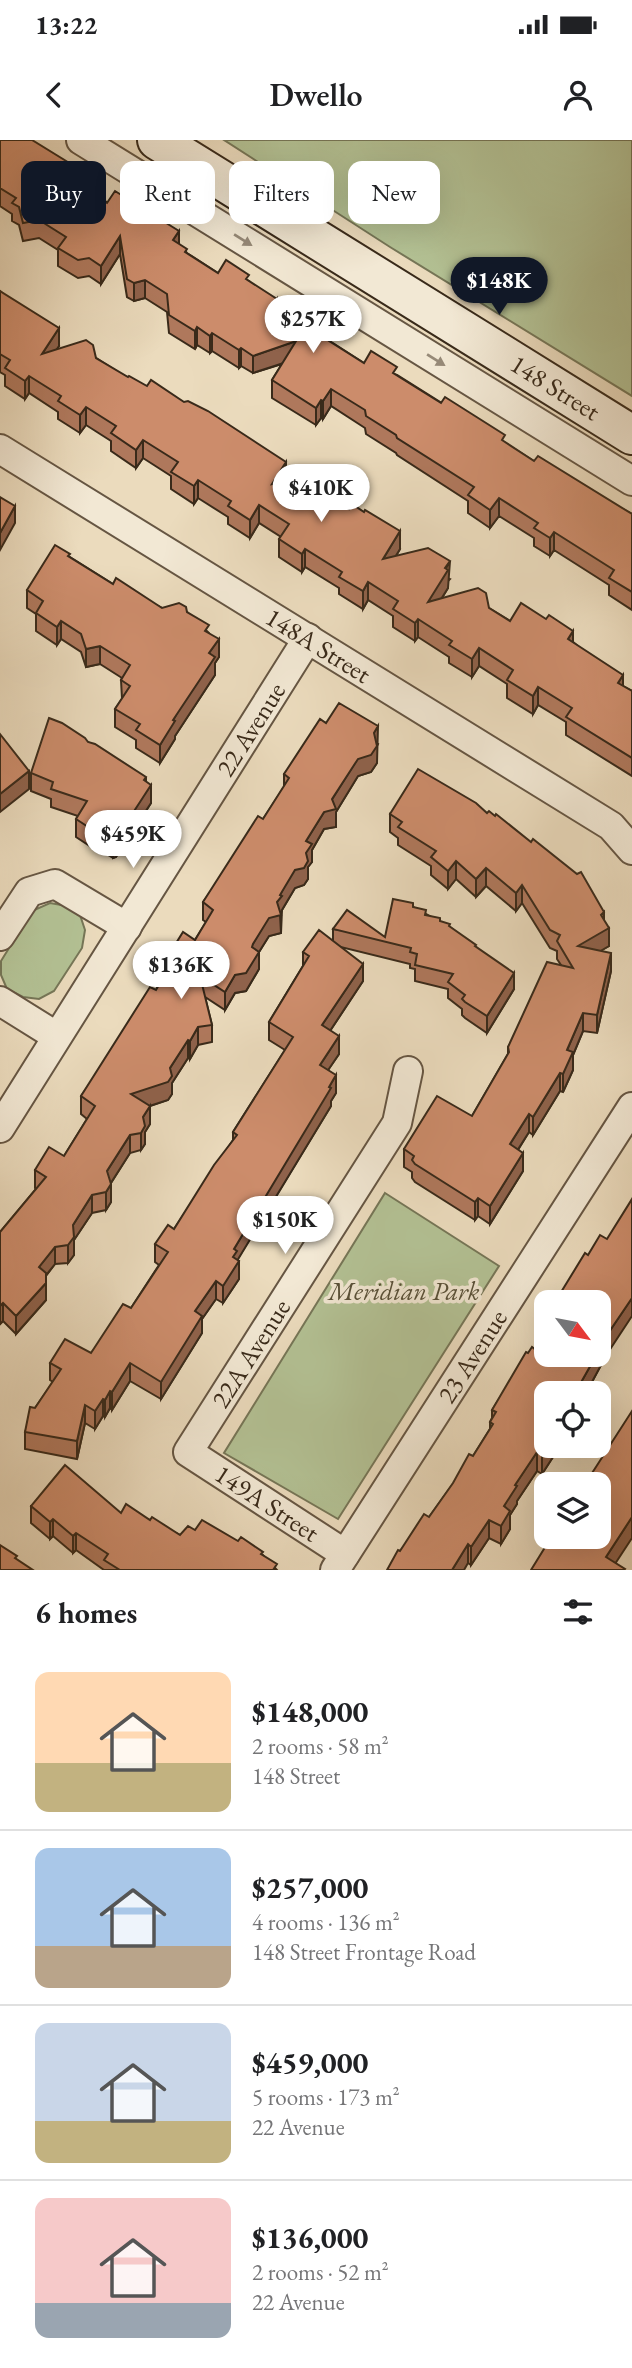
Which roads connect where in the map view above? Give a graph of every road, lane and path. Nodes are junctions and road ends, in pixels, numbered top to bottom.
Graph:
1 (81, 140) edge
2 (157, 140) edge
3 (632, 435) edge
4 (0, 449) edge
5 (632, 481) edge
6 (308, 638) junction
7 (632, 850) edge
8 (127, 927) junction
9 (0, 936) edge
10 (0, 1001) edge
11 (56, 1036) junction
12 (408, 1071) dead end
13 (632, 1107) edge
14 (0, 1128) edge
15 (188, 1452) joint
16 (340, 1562) edge

1 -> 5 street
2 - 3 main road, 148 Street
4 - 6 street, 148A Street
6 - 7 street, 148A Street
6 - 8 street, 22 Avenue
8 - 9 street
8 - 11 street, 22 Avenue
10 - 11 street
11 - 14 street, 22 Avenue
12 - 15 street, 22A Avenue
13 - 16 street, 23 Avenue
15 - 16 street, 149A Street

